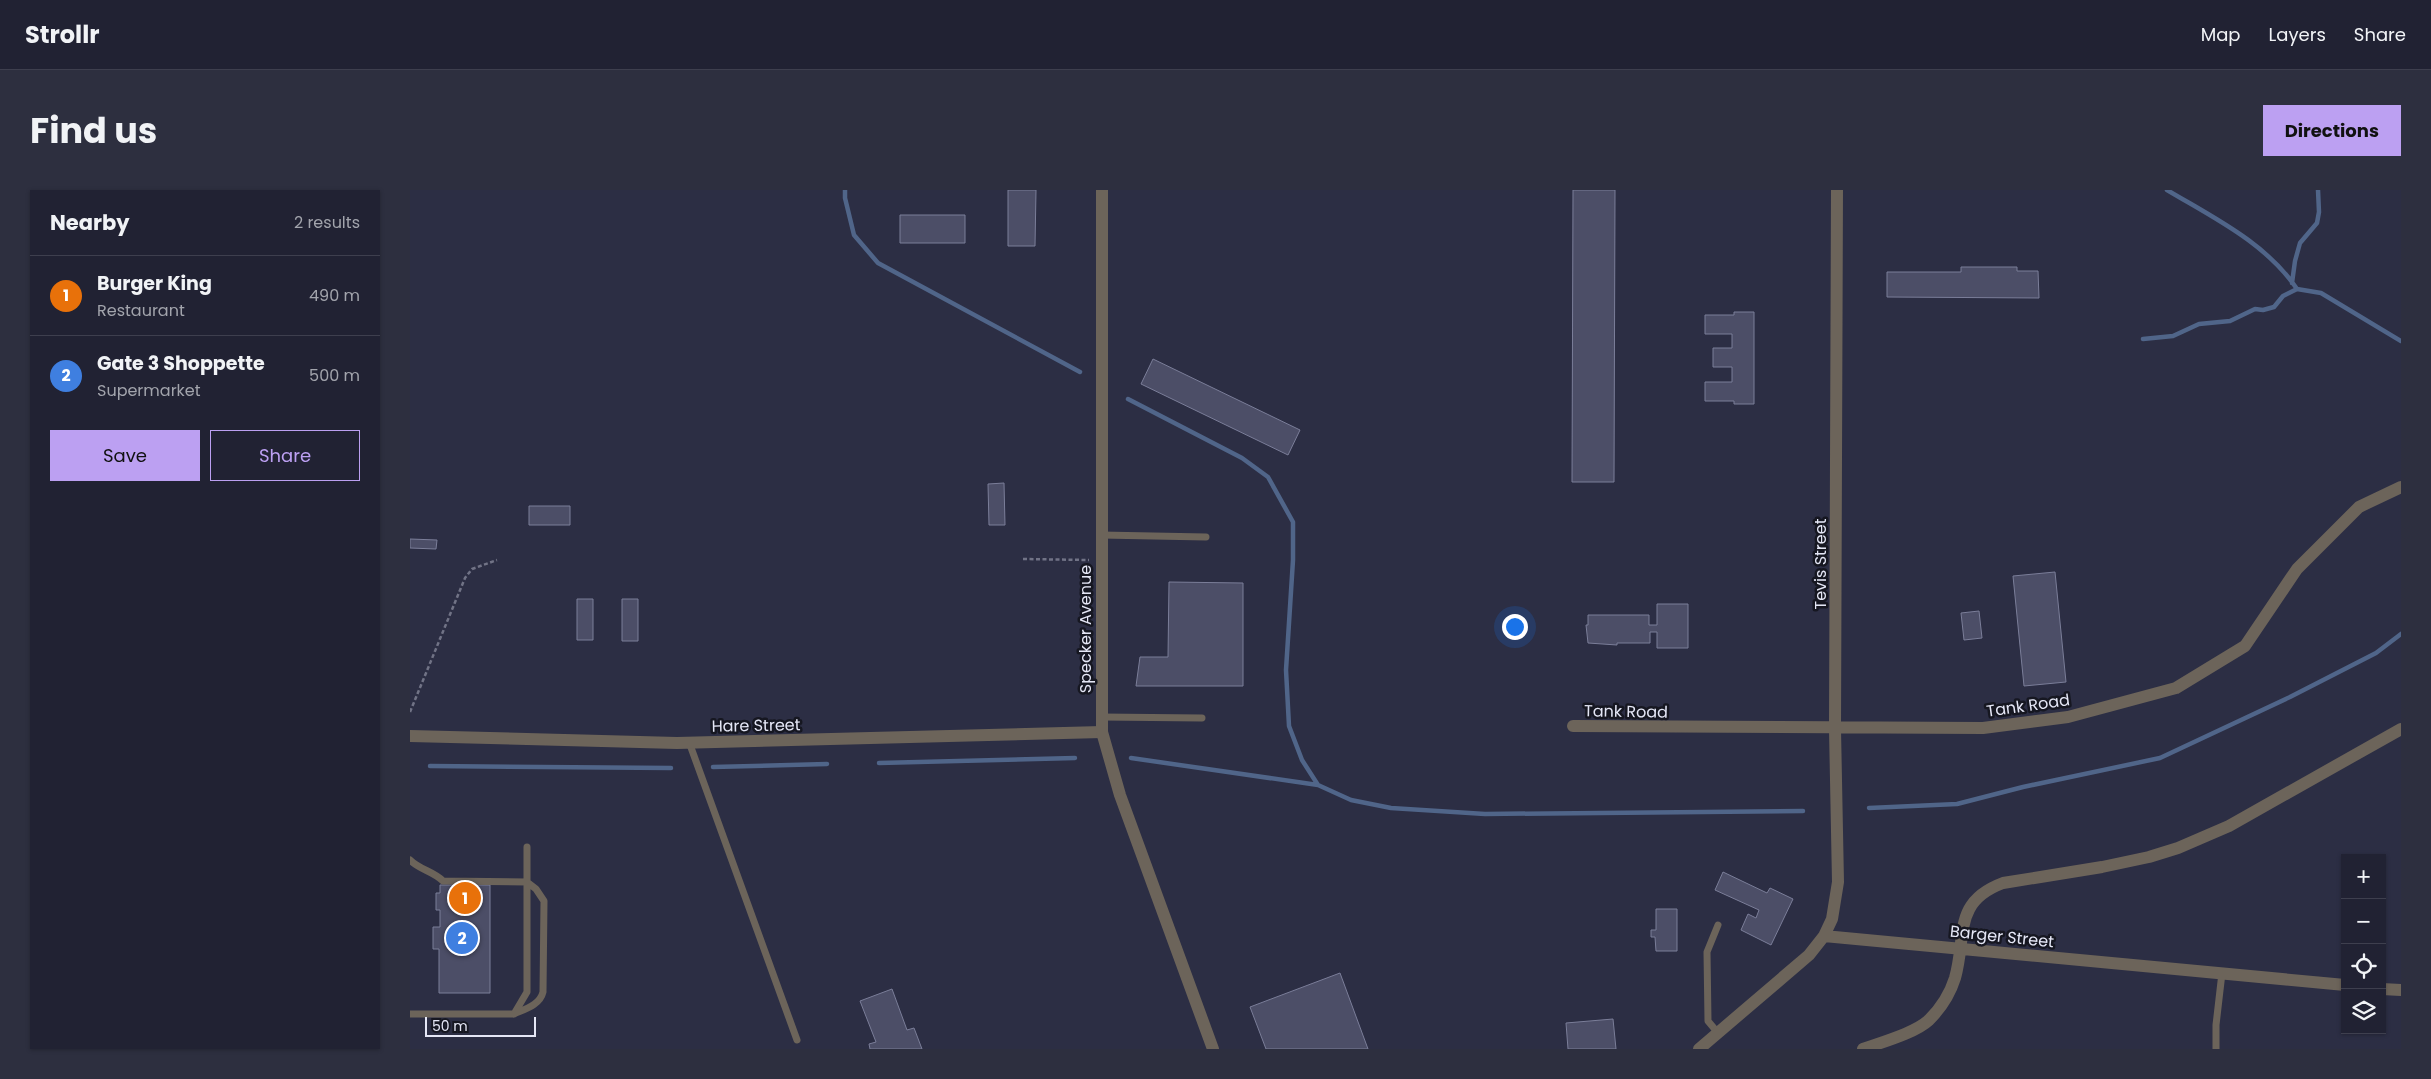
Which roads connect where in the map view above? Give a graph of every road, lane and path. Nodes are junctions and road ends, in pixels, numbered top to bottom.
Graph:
1 (1102, 190) edge
2 (1837, 190) edge
3 (2401, 487) edge
4 (1101, 535) junction
5 (1206, 537) dead end
6 (1023, 559) dead end
7 (497, 560) dead end
8 (1100, 560) junction
9 (410, 712) edge
10 (1101, 717) junction
11 (1202, 718) dead end
12 (1573, 726) dead end
13 (1835, 729) junction
14 (2401, 730) edge
15 (1102, 732) junction
16 (410, 736) edge
17 (688, 742) junction
18 (527, 847) dead end
19 (410, 860) edge
20 (527, 882) junction
21 (1718, 926) dead end
22 (1824, 936) junction
23 (1960, 948) junction
24 (2222, 973) junction
25 (2341, 985) edge
26 (2386, 989) edge
27 (2401, 990) edge
28 (410, 1014) edge
29 (514, 1014) junction
30 (1718, 1033) junction
31 (797, 1040) dead end
32 (1213, 1049) edge
33 (1699, 1049) edge
34 (1863, 1049) edge
35 (2216, 1049) edge

1 - 4 street, Specker Avenue
2 - 13 street, Tevis Street
3 - 13 street, Tank Road
4 - 5 lane
4 - 8 street, Specker Avenue
6 - 8 path
7 - 9 path
8 - 10 street, Specker Avenue
10 - 11 lane
10 - 15 street, Specker Avenue
12 - 13 street, Tank Road
13 - 22 street, Tevis Street
14 - 23 street
15 - 17 street, Hare Street
15 - 32 street, Specker Avenue
16 - 17 street, Hare Street
17 - 31 lane
18 - 20 lane
19 - 20 lane
20 - 29 lane
20 - 29 lane
21 - 30 lane
22 - 23 street, Barger Street
22 - 30 street
23 - 24 street, Barger Street
23 - 34 street
24 - 25 street, Barger Street
24 - 35 lane
26 - 27 street
28 - 29 lane
30 - 33 street

